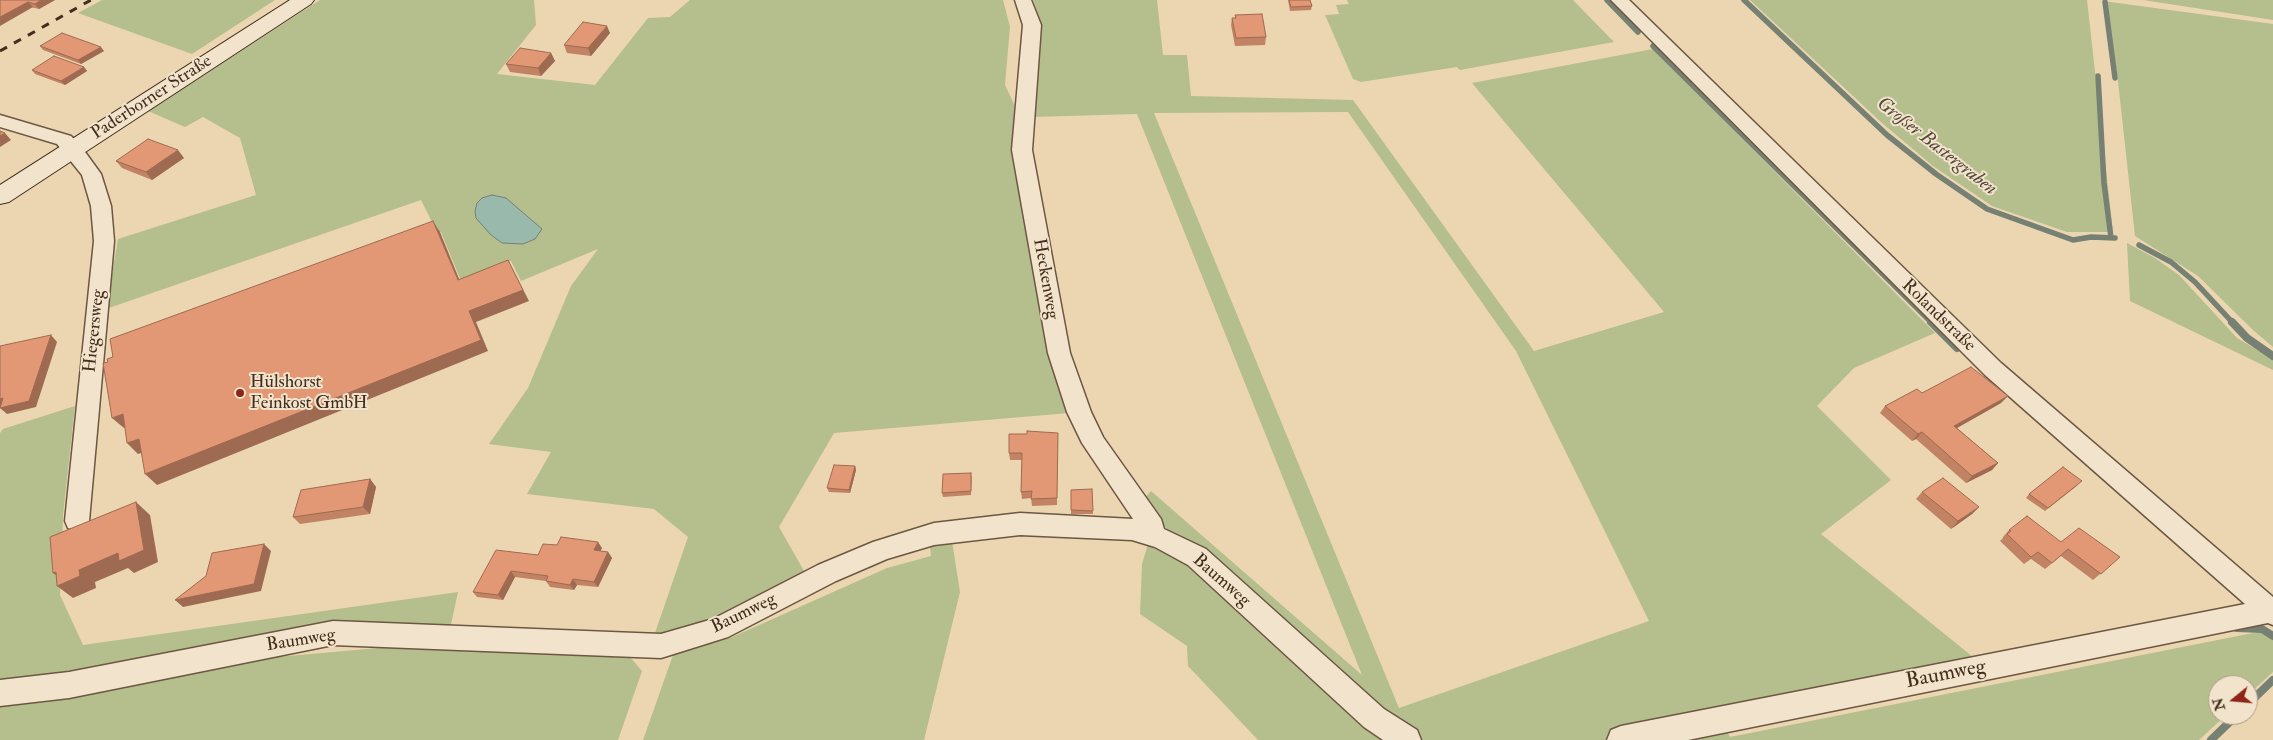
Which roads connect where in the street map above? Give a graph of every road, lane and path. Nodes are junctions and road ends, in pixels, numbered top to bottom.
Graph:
1 (304, 0) edge
2 (1023, 0) edge
3 (1619, 0) edge
4 (0, 121) edge
5 (74, 149) junction
6 (0, 196) edge
7 (77, 520) dead end
8 (1152, 535) junction
9 (2272, 612) edge
10 (0, 693) edge
11 (1407, 740) edge
12 (1621, 740) edge

1 - 5 main road, Paderborner Straße
2 - 8 street, Heckenweg
3 - 9 street, Rolandstraße
4 - 5 street
5 - 6 main road, Paderborner Straße
5 - 7 street, Hiegersweg
8 - 10 street, Baumweg
8 - 11 street, Baumweg
9 - 12 street, Baumweg

